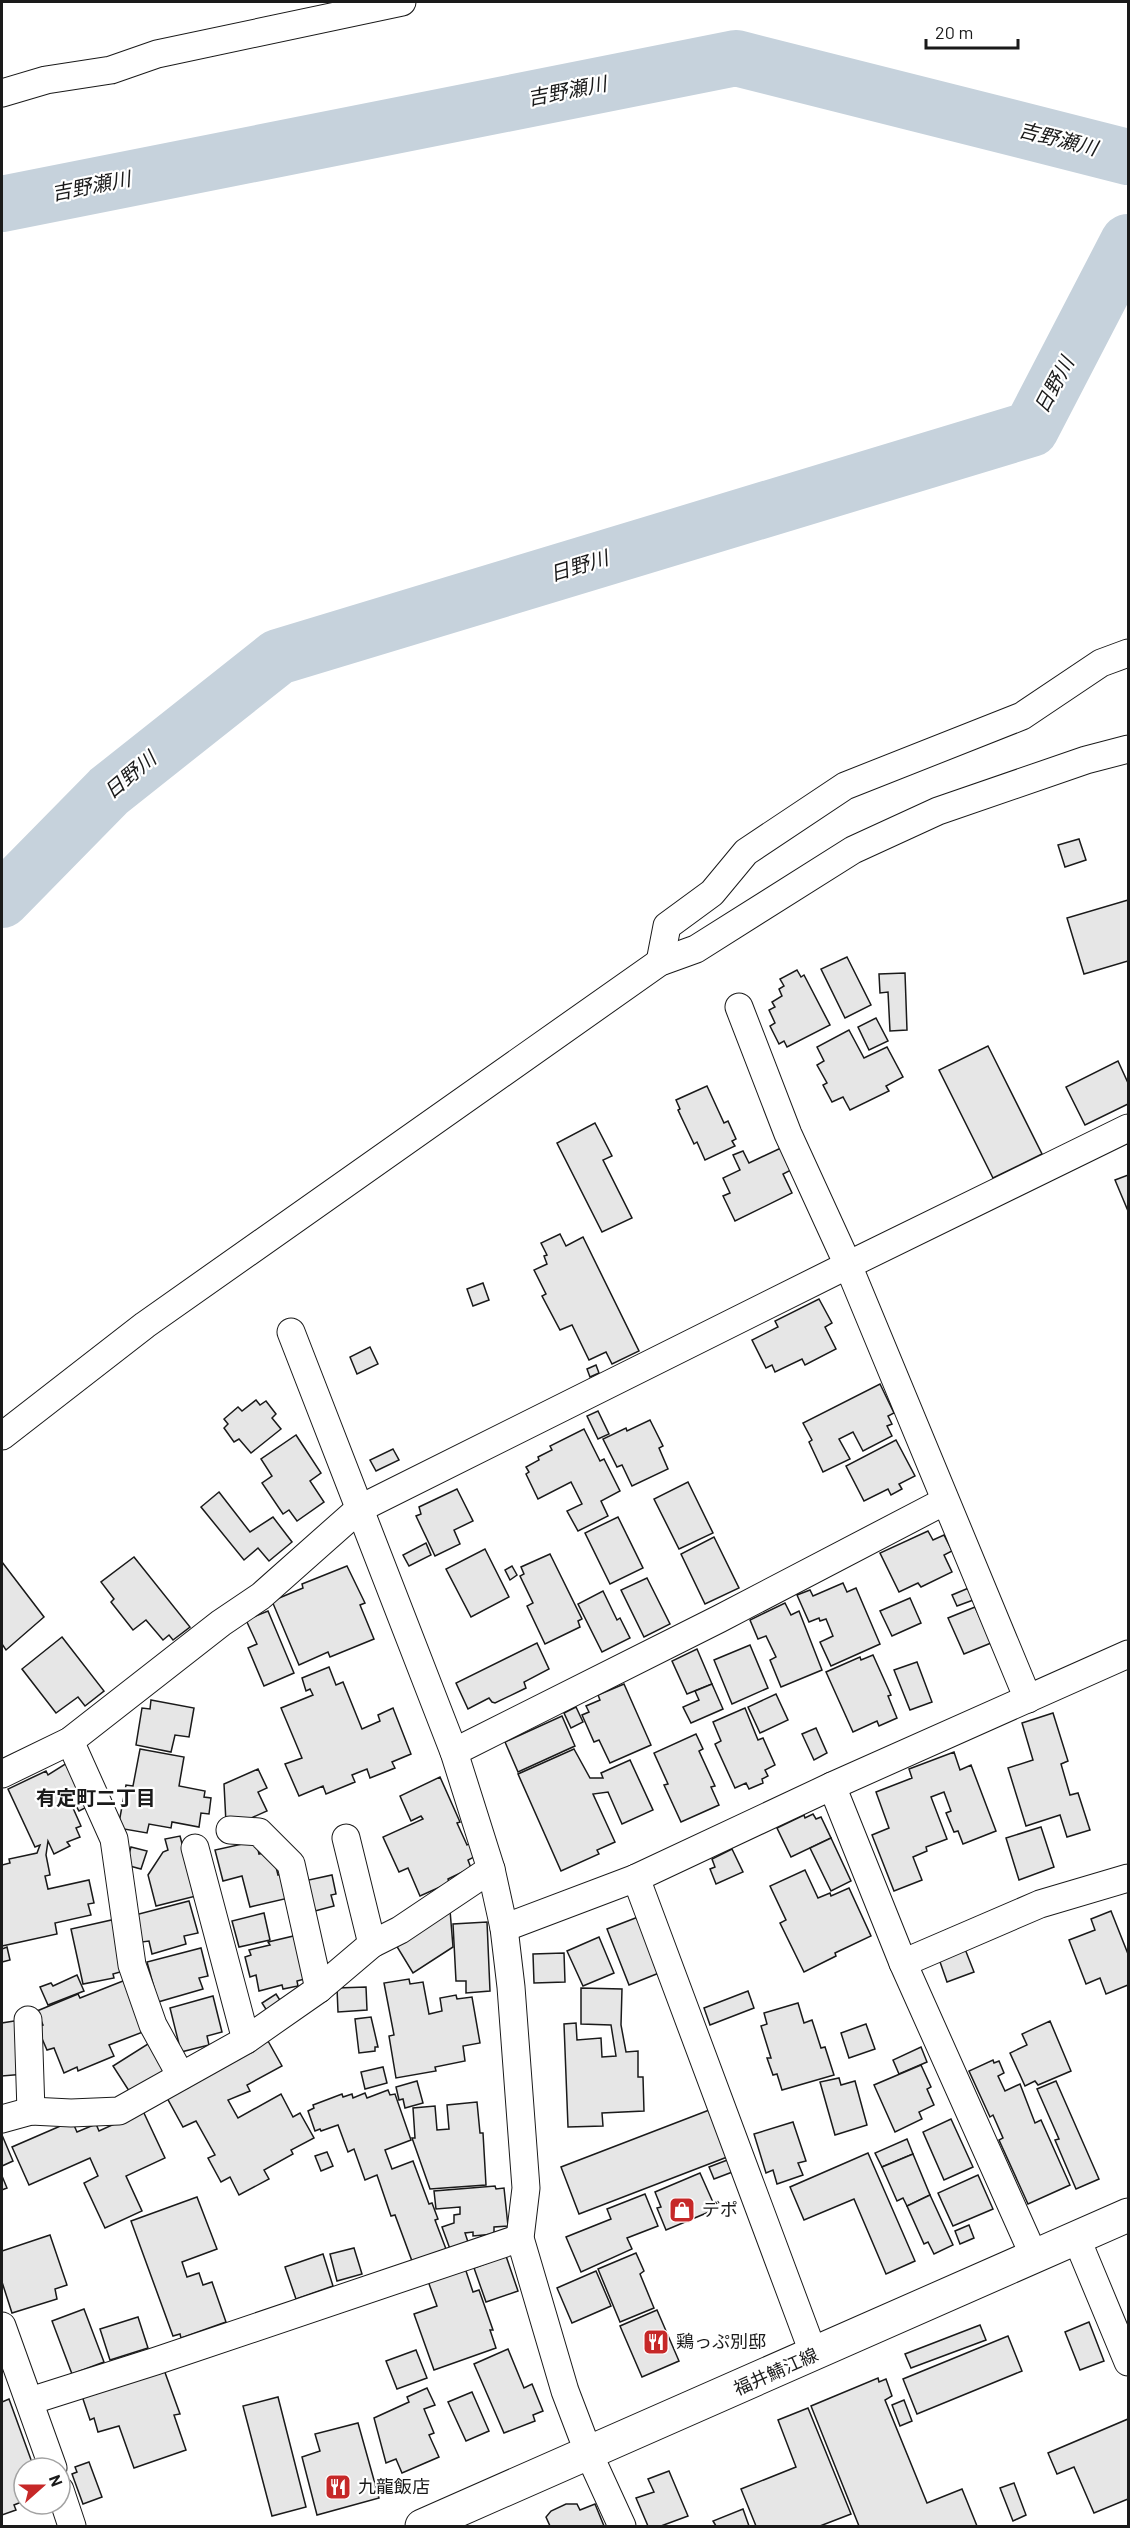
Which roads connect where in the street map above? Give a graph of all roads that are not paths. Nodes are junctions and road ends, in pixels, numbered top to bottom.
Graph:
1 (402, 2) edge
2 (2, 93) edge
3 (1128, 653) edge
4 (1128, 749) edge
5 (660, 962) junction
6 (739, 1007) dead end
7 (1128, 1128) edge
8 (848, 1264) junction
9 (291, 1332) dead end
10 (2, 1436) edge
11 (945, 1501) junction
12 (359, 1509) junction
13 (1128, 1654) edge
14 (1028, 1699) junction
15 (70, 1741) junction
16 (454, 1752) junction
17 (2, 1774) edge
18 (832, 1786) junction
19 (230, 1830) dead end
20 (346, 1838) dead end
21 (195, 1848) dead end
22 (491, 1869) junction
23 (636, 1878) junction
24 (1128, 1878) edge
25 (504, 1928) junction
26 (372, 1944) junction
27 (903, 1963) junction
28 (319, 1989) junction
29 (28, 2020) dead end
30 (246, 2040) junction
31 (181, 2076) junction
32 (31, 2111) junction
33 (2, 2119) edge
34 (1128, 2215) edge
35 (1076, 2237) junction
36 (520, 2238) junction
37 (1034, 2256) junction
38 (2, 2326) edge
39 (814, 2355) junction
40 (1128, 2362) edge
41 (30, 2401) junction
42 (589, 2454) junction
43 (49, 2456) edge
44 (422, 2526) edge
45 (622, 2526) edge

1 - 2 street
3 - 5 street
4 - 5 street
5 - 10 street
6 - 8 street
7 - 8 street
8 - 11 street
8 - 12 street
9 - 12 street
11 - 14 street
11 - 16 street
12 - 15 street
12 - 16 street
13 - 14 street
14 - 18 street
15 - 17 street
15 - 31 street
16 - 22 street
18 - 23 street
18 - 27 street
19 - 28 street
20 - 26 street
21 - 30 street
22 - 25 street
22 - 26 street
23 - 25 street
23 - 39 street
24 - 27 street
25 - 36 street
26 - 28 street
27 - 37 street
28 - 30 street
29 - 32 street
30 - 31 street
31 - 32 street
32 - 33 street
34 - 35 main road, 福井鯖江線
35 - 37 main road, 福井鯖江線
35 - 40 street
36 - 41 street
36 - 42 street
37 - 39 main road, 福井鯖江線
38 - 41 street
39 - 42 main road, 福井鯖江線
41 - 43 street
42 - 44 main road, 福井鯖江線
42 - 45 street

